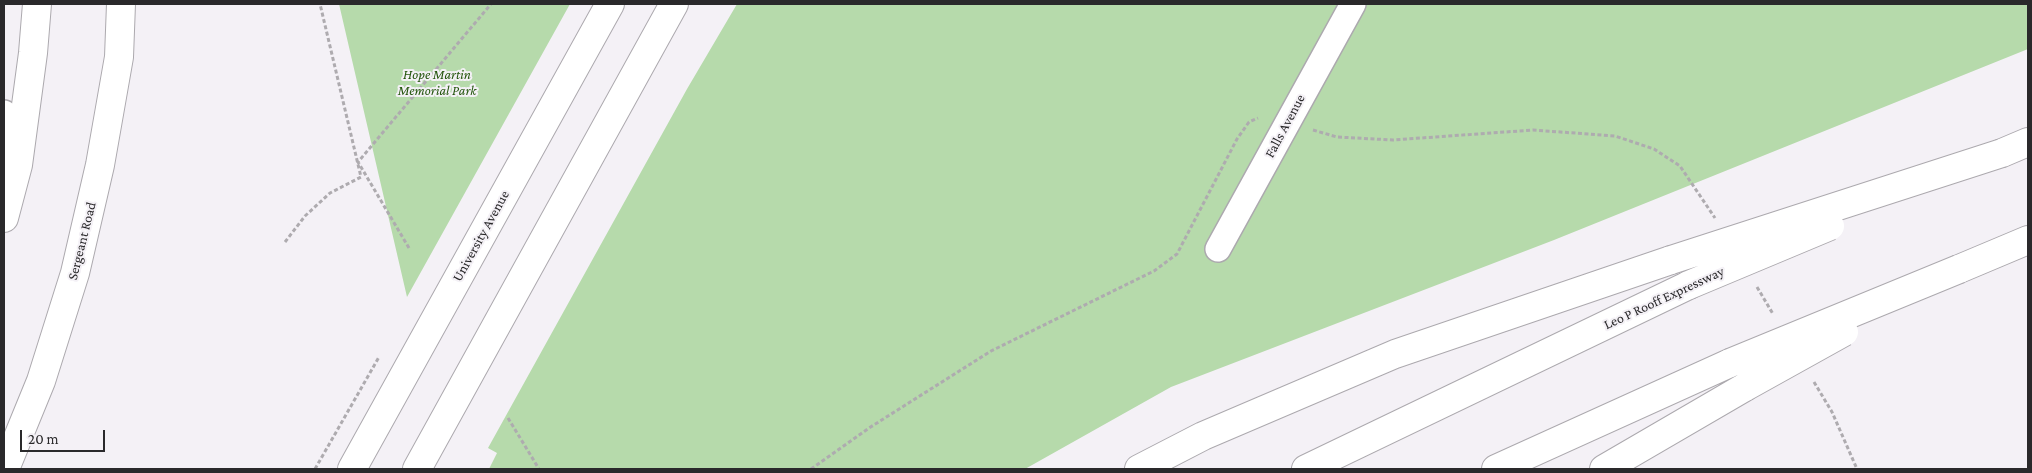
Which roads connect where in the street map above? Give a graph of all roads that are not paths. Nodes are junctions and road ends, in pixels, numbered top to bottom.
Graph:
1 (37, 4) edge
2 (121, 4) edge
3 (610, 4) edge
4 (674, 4) edge
5 (1352, 4) edge
6 (4, 113) edge
7 (2028, 142) edge
8 (2002, 153) junction
9 (18, 165) junction
10 (4, 218) edge
11 (2028, 240) edge
12 (1218, 249) dead end
13 (1959, 269) junction
14 (5, 469) edge
15 (352, 469) edge
16 (417, 469) edge
17 (1139, 469) edge
18 (1306, 469) edge
19 (1496, 469) edge
20 (1604, 469) edge

1 - 9 main road
2 - 14 main road, Sergeant Road
3 - 15 main road, University Avenue
4 - 16 main road
5 - 12 street, Falls Avenue
6 - 9 street
7 - 8 main road, Leo P Rooff Expressway
8 - 17 main road, bridge
8 - 18 main road, Leo P Rooff Expressway, bridge
9 - 10 main road
11 - 13 main road
13 - 19 main road, bridge
13 - 20 main road, bridge

